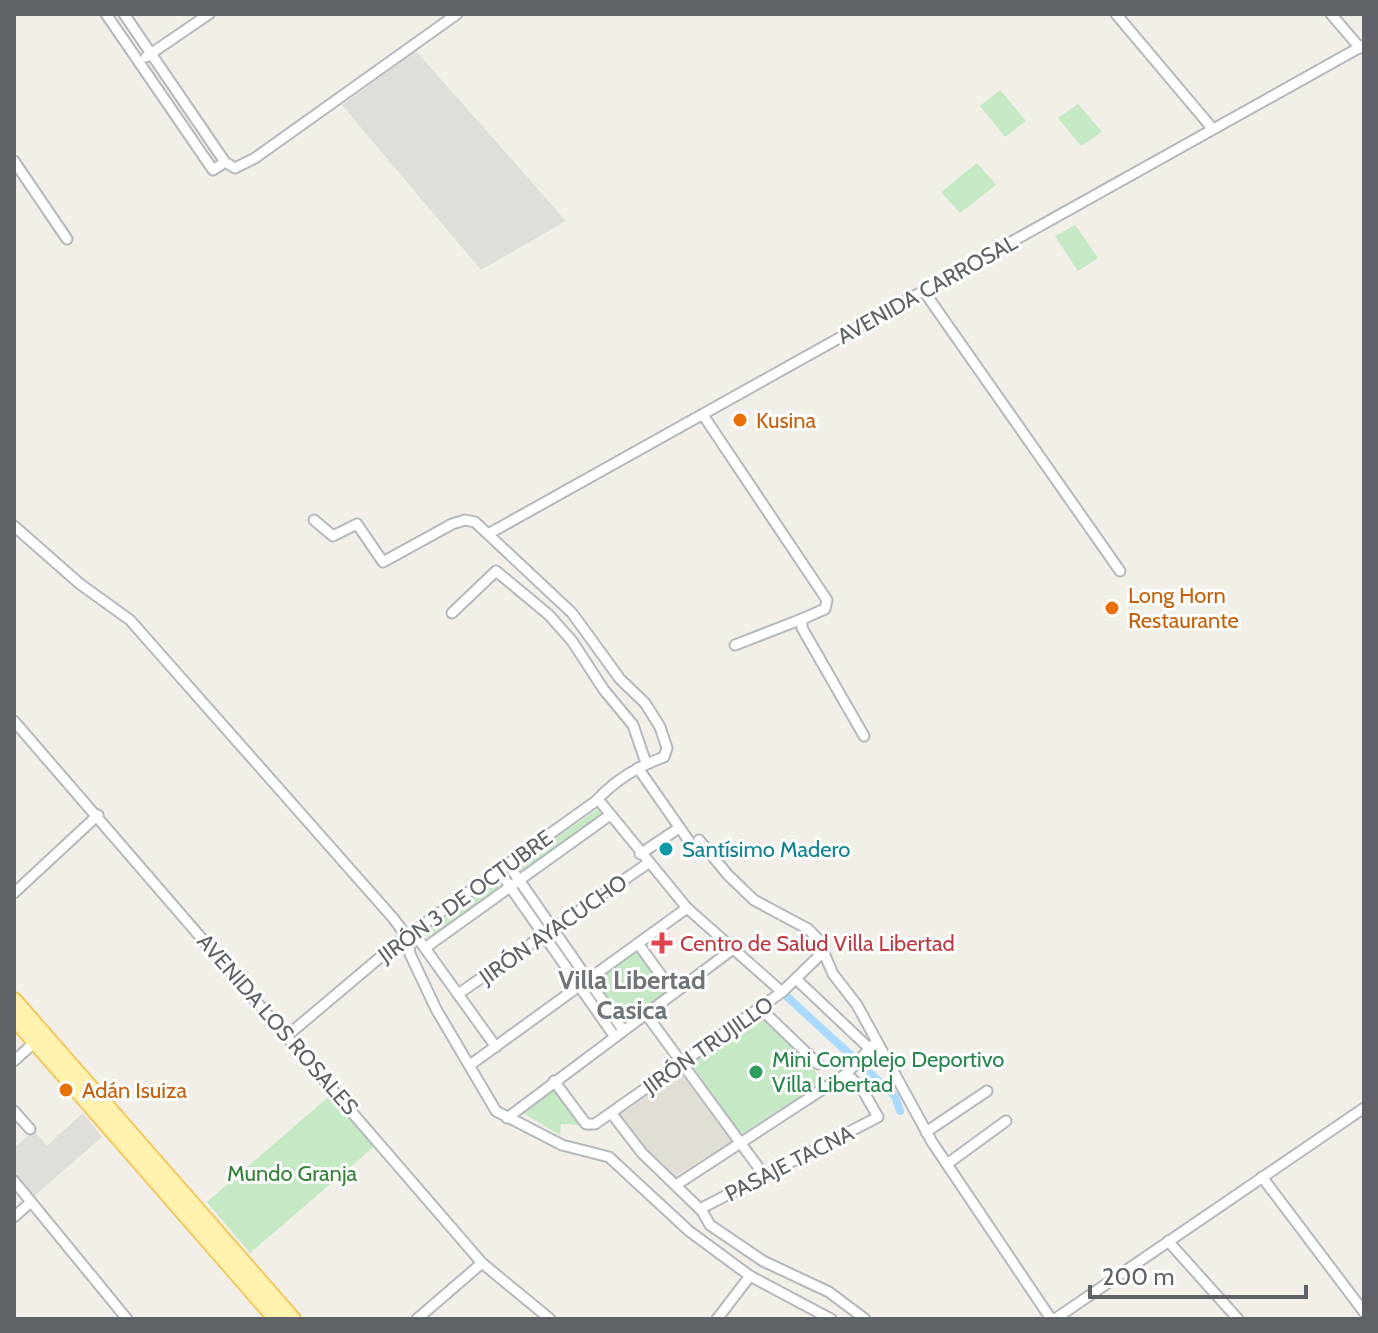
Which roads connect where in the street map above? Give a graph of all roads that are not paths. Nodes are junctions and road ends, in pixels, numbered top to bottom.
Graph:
1 (106, 14) edge
2 (124, 14) edge
3 (209, 14) edge
4 (457, 14) edge
5 (1116, 14) edge
6 (1331, 14) edge
7 (1362, 47) edge
8 (151, 54) junction
9 (139, 62) junction
10 (1212, 128) junction
11 (225, 162) junction
12 (16, 167) edge
13 (67, 239) dead end
14 (923, 290) junction
15 (703, 415) junction
16 (314, 520) dead end
17 (14, 526) edge
18 (490, 533) junction
19 (1120, 571) dead end
20 (452, 613) dead end
21 (802, 619) junction
22 (735, 645) dead end
23 (14, 721) edge
24 (864, 736) dead end
25 (642, 766) junction
26 (602, 804) dead end
27 (98, 815) junction
28 (610, 815) junction
29 (679, 828) junction
30 (640, 854) junction
31 (508, 864) junction
32 (647, 864) junction
33 (499, 871) junction
34 (514, 882) junction
35 (14, 893) edge
36 (687, 908) junction
37 (553, 929) junction
38 (411, 936) junction
39 (544, 936) junction
40 (639, 945) junction
41 (425, 948) junction
42 (733, 949) junction
43 (822, 953) junction
44 (796, 979) junction
45 (589, 980) junction
46 (580, 987) junction
47 (782, 992) junction
48 (674, 993) junction
49 (458, 994) junction
50 (14, 1000) edge
51 (760, 1008) junction
52 (646, 1014) junction
53 (14, 1018) edge
54 (619, 1033) junction
55 (288, 1035) junction
56 (35, 1042) junction
57 (873, 1046) junction
58 (496, 1047) junction
59 (14, 1061) edge
60 (682, 1062) junction
61 (818, 1064) dead end
62 (470, 1065) junction
63 (846, 1074) junction
64 (554, 1081) junction
65 (987, 1091) dead end
66 (1364, 1108) edge
67 (14, 1111) edge
68 (612, 1114) junction
69 (507, 1118) junction
70 (1006, 1121) dead end
71 (30, 1129) dead end
72 (926, 1132) junction
73 (739, 1141) junction
74 (947, 1164) junction
75 (764, 1175) junction
76 (1262, 1177) junction
77 (14, 1181) edge
78 (676, 1185) junction
79 (31, 1202) junction
80 (700, 1209) junction
81 (14, 1217) edge
82 (1168, 1241) junction
83 (482, 1263) junction
84 (750, 1276) junction
85 (1364, 1312) edge
86 (127, 1319) edge
87 (276, 1319) edge
88 (293, 1319) edge
89 (417, 1319) edge
90 (550, 1319) edge
91 (717, 1319) edge
92 (831, 1319) edge
93 (865, 1319) edge
94 (1053, 1319) edge
95 (1238, 1319) edge

1 - 9 street
2 - 8 street
3 - 8 street
4 - 11 street
5 - 10 street
6 - 7 street
7 - 10 street, AVENIDA CARROSAL
8 - 9 street
8 - 11 street
9 - 11 street
10 - 14 street, AVENIDA CARROSAL
12 - 13 street
14 - 15 street, AVENIDA CARROSAL
14 - 19 street
15 - 18 street, AVENIDA CARROSAL
15 - 21 street
16 - 18 street
17 - 38 street
18 - 25 street, JIRÓN 3 DE OCTUBRE
20 - 25 street
21 - 22 street
21 - 24 street
23 - 27 street, AVENIDA LOS ROSALES
25 - 29 street
25 - 31 street, JIRÓN 3 DE OCTUBRE
26 - 28 street
27 - 35 street
27 - 55 street, AVENIDA LOS ROSALES
28 - 30 street
28 - 34 street, JIRÓN 3 DE OCTUBRE
29 - 30 street, JIRÓN AYACUCHO
29 - 43 street
30 - 32 street
31 - 33 street, JIRÓN 3 DE OCTUBRE
31 - 34 street
32 - 36 street
32 - 37 street, JIRÓN AYACUCHO
33 - 34 street
33 - 38 street, JIRÓN 3 DE OCTUBRE
34 - 37 street
34 - 39 street
34 - 41 street, JIRÓN 3 DE OCTUBRE
36 - 40 street
36 - 42 street
37 - 39 street, JIRÓN AYACUCHO
37 - 45 street
38 - 41 street
38 - 55 street, JIRÓN 3 DE OCTUBRE
38 - 62 street
39 - 46 street
39 - 49 street, JIRÓN AYACUCHO
40 - 45 street
40 - 48 street
41 - 49 street
42 - 47 street
42 - 48 street
43 - 44 street, JIRÓN TRUJILLO
43 - 57 street
44 - 47 street, JIRÓN TRUJILLO
44 - 57 street
45 - 46 street
45 - 54 street
46 - 54 street
46 - 58 street
47 - 51 street, JIRÓN TRUJILLO
48 - 52 street
49 - 58 street
50 - 88 main road
51 - 60 street, JIRÓN TRUJILLO
51 - 61 street
52 - 54 street
52 - 60 street
53 - 56 main road
54 - 64 street
55 - 83 street, AVENIDA LOS ROSALES
56 - 59 street
56 - 87 main road
57 - 63 street
57 - 72 street
58 - 62 street
60 - 68 street, JIRÓN TRUJILLO
60 - 73 street
62 - 69 street
63 - 73 street
63 - 75 street, PASAJE TACNA
64 - 68 street, JIRÓN TRUJILLO
64 - 69 street
65 - 72 street
66 - 76 street
67 - 71 street
68 - 78 street
69 - 84 street
70 - 74 street
72 - 74 street
73 - 75 street
73 - 78 street
74 - 94 street
75 - 80 street, PASAJE TACNA
76 - 82 street
76 - 85 street
77 - 79 street
78 - 80 street
79 - 81 street
79 - 86 street
80 - 93 street
82 - 94 street
82 - 95 street
83 - 89 street
83 - 90 street, AVENIDA LOS ROSALES
84 - 91 street
84 - 92 street

